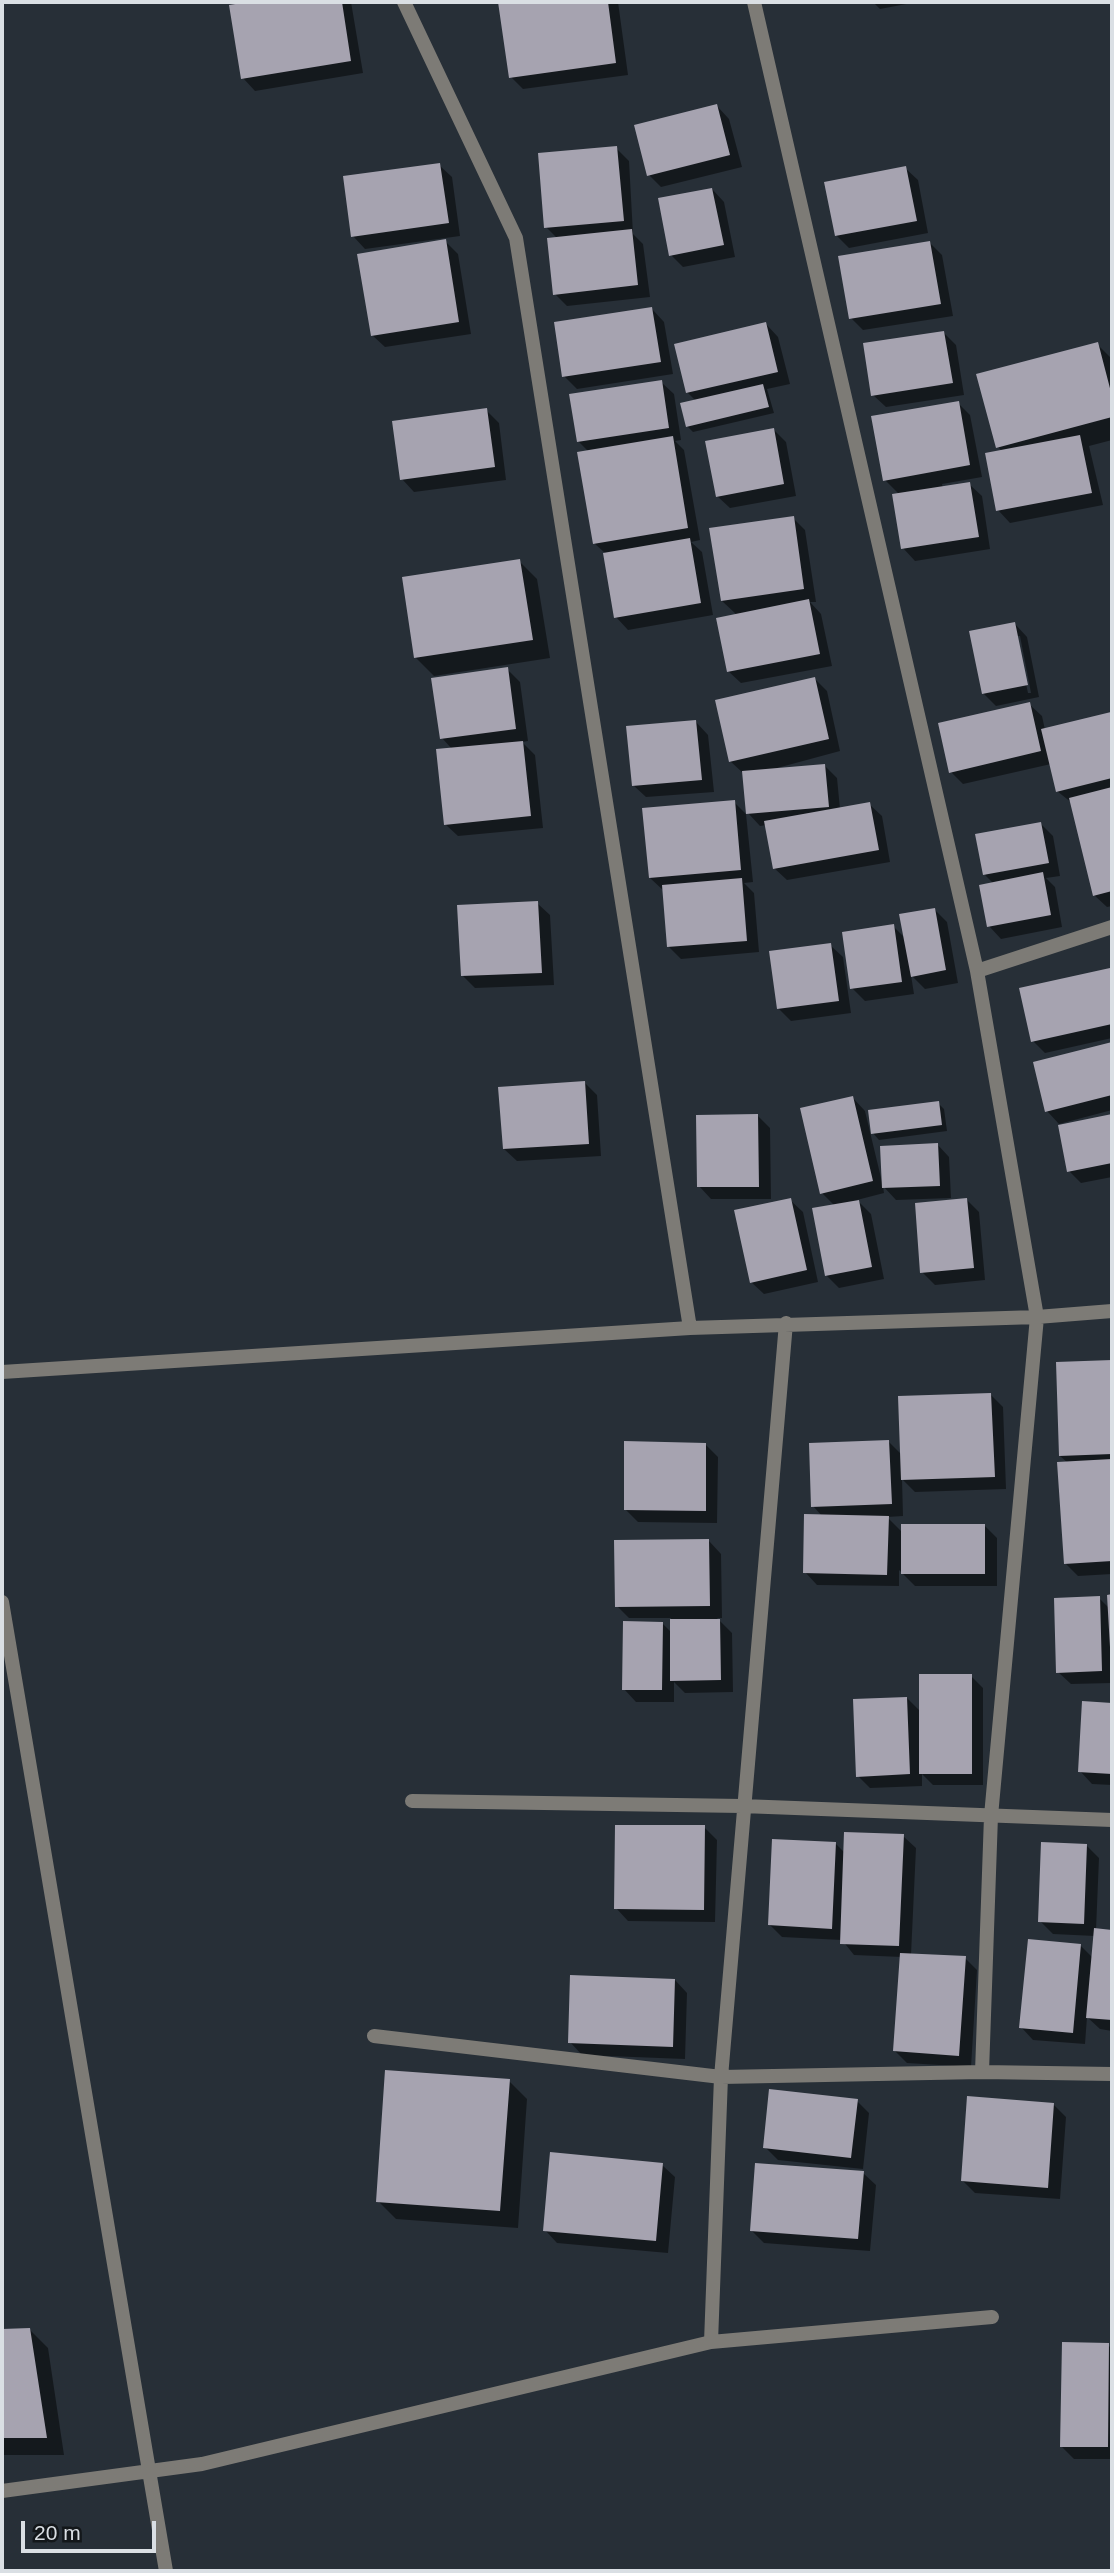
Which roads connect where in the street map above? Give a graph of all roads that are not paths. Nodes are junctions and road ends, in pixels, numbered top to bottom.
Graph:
1 (404, 2) edge
2 (754, 2) edge
3 (1112, 927) edge
4 (976, 971) junction
5 (1112, 1311) edge
6 (1037, 1317) junction
7 (786, 1323) junction
8 (690, 1328) junction
9 (2, 1372) edge
10 (2, 1602) edge
11 (412, 1801) dead end
12 (742, 1806) junction
13 (991, 1816) junction
14 (1112, 1820) edge
15 (374, 2036) dead end
16 (982, 2072) junction
17 (1112, 2074) edge
18 (721, 2077) junction
19 (992, 2317) dead end
20 (711, 2343) junction
21 (150, 2470) junction
22 (2, 2491) edge
23 (166, 2571) edge

1 - 8 street
2 - 4 street
3 - 4 street
4 - 6 street
5 - 6 street
6 - 7 street
6 - 13 street
7 - 8 street
7 - 12 street
8 - 9 street
10 - 21 street
11 - 12 street
12 - 13 street
12 - 18 street
13 - 14 street
13 - 16 street
15 - 18 street
16 - 17 street
16 - 18 street
18 - 20 street
19 - 20 street
20 - 21 street
21 - 22 street
21 - 23 street

